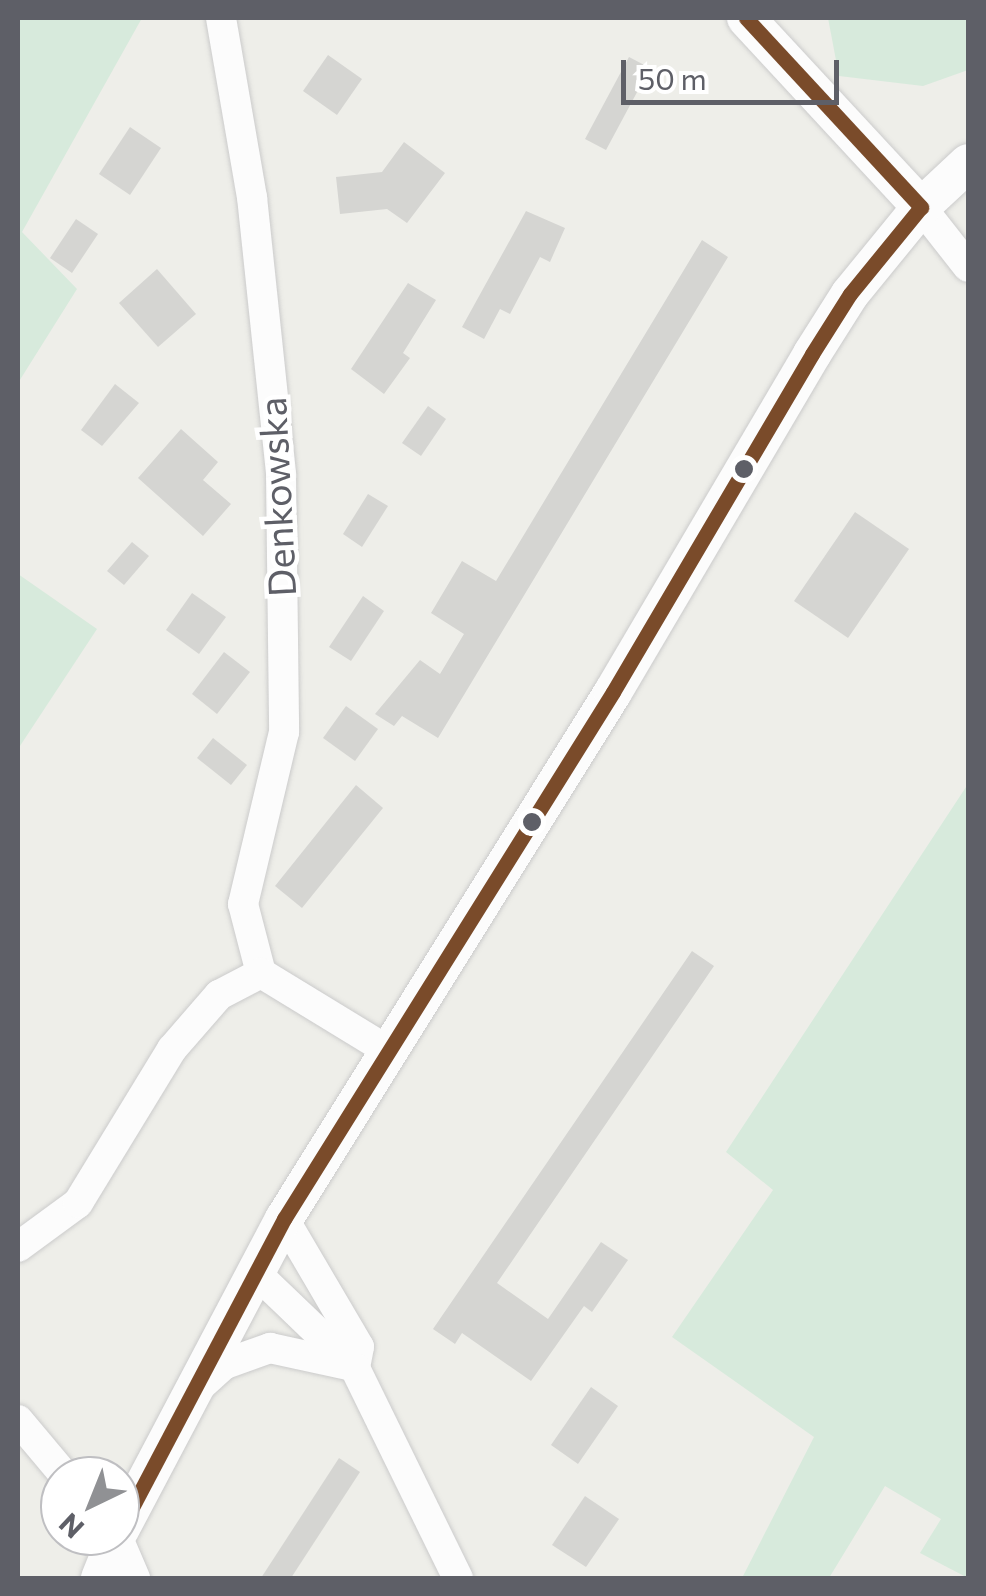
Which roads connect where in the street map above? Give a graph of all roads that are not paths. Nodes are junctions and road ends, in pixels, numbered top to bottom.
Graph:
1 (222, 18) edge
2 (746, 18) edge
3 (968, 163) edge
4 (921, 207) junction
5 (968, 267) edge
6 (261, 973) junction
7 (389, 1051) junction
8 (284, 1219) junction
9 (18, 1247) edge
10 (256, 1273) junction
11 (355, 1368) junction
12 (188, 1398) junction
13 (18, 1420) edge
14 (49, 1456) edge
15 (140, 1491) edge
16 (458, 1578) edge

1 - 6 street, Denkowska
2 - 4 street
3 - 4 street
4 - 5 street
4 - 7 street
6 - 7 street
6 - 9 street
7 - 8 street
8 - 10 street
8 - 11 street
10 - 11 street
10 - 12 street
11 - 12 street
11 - 16 street
12 - 15 street
13 - 14 street

